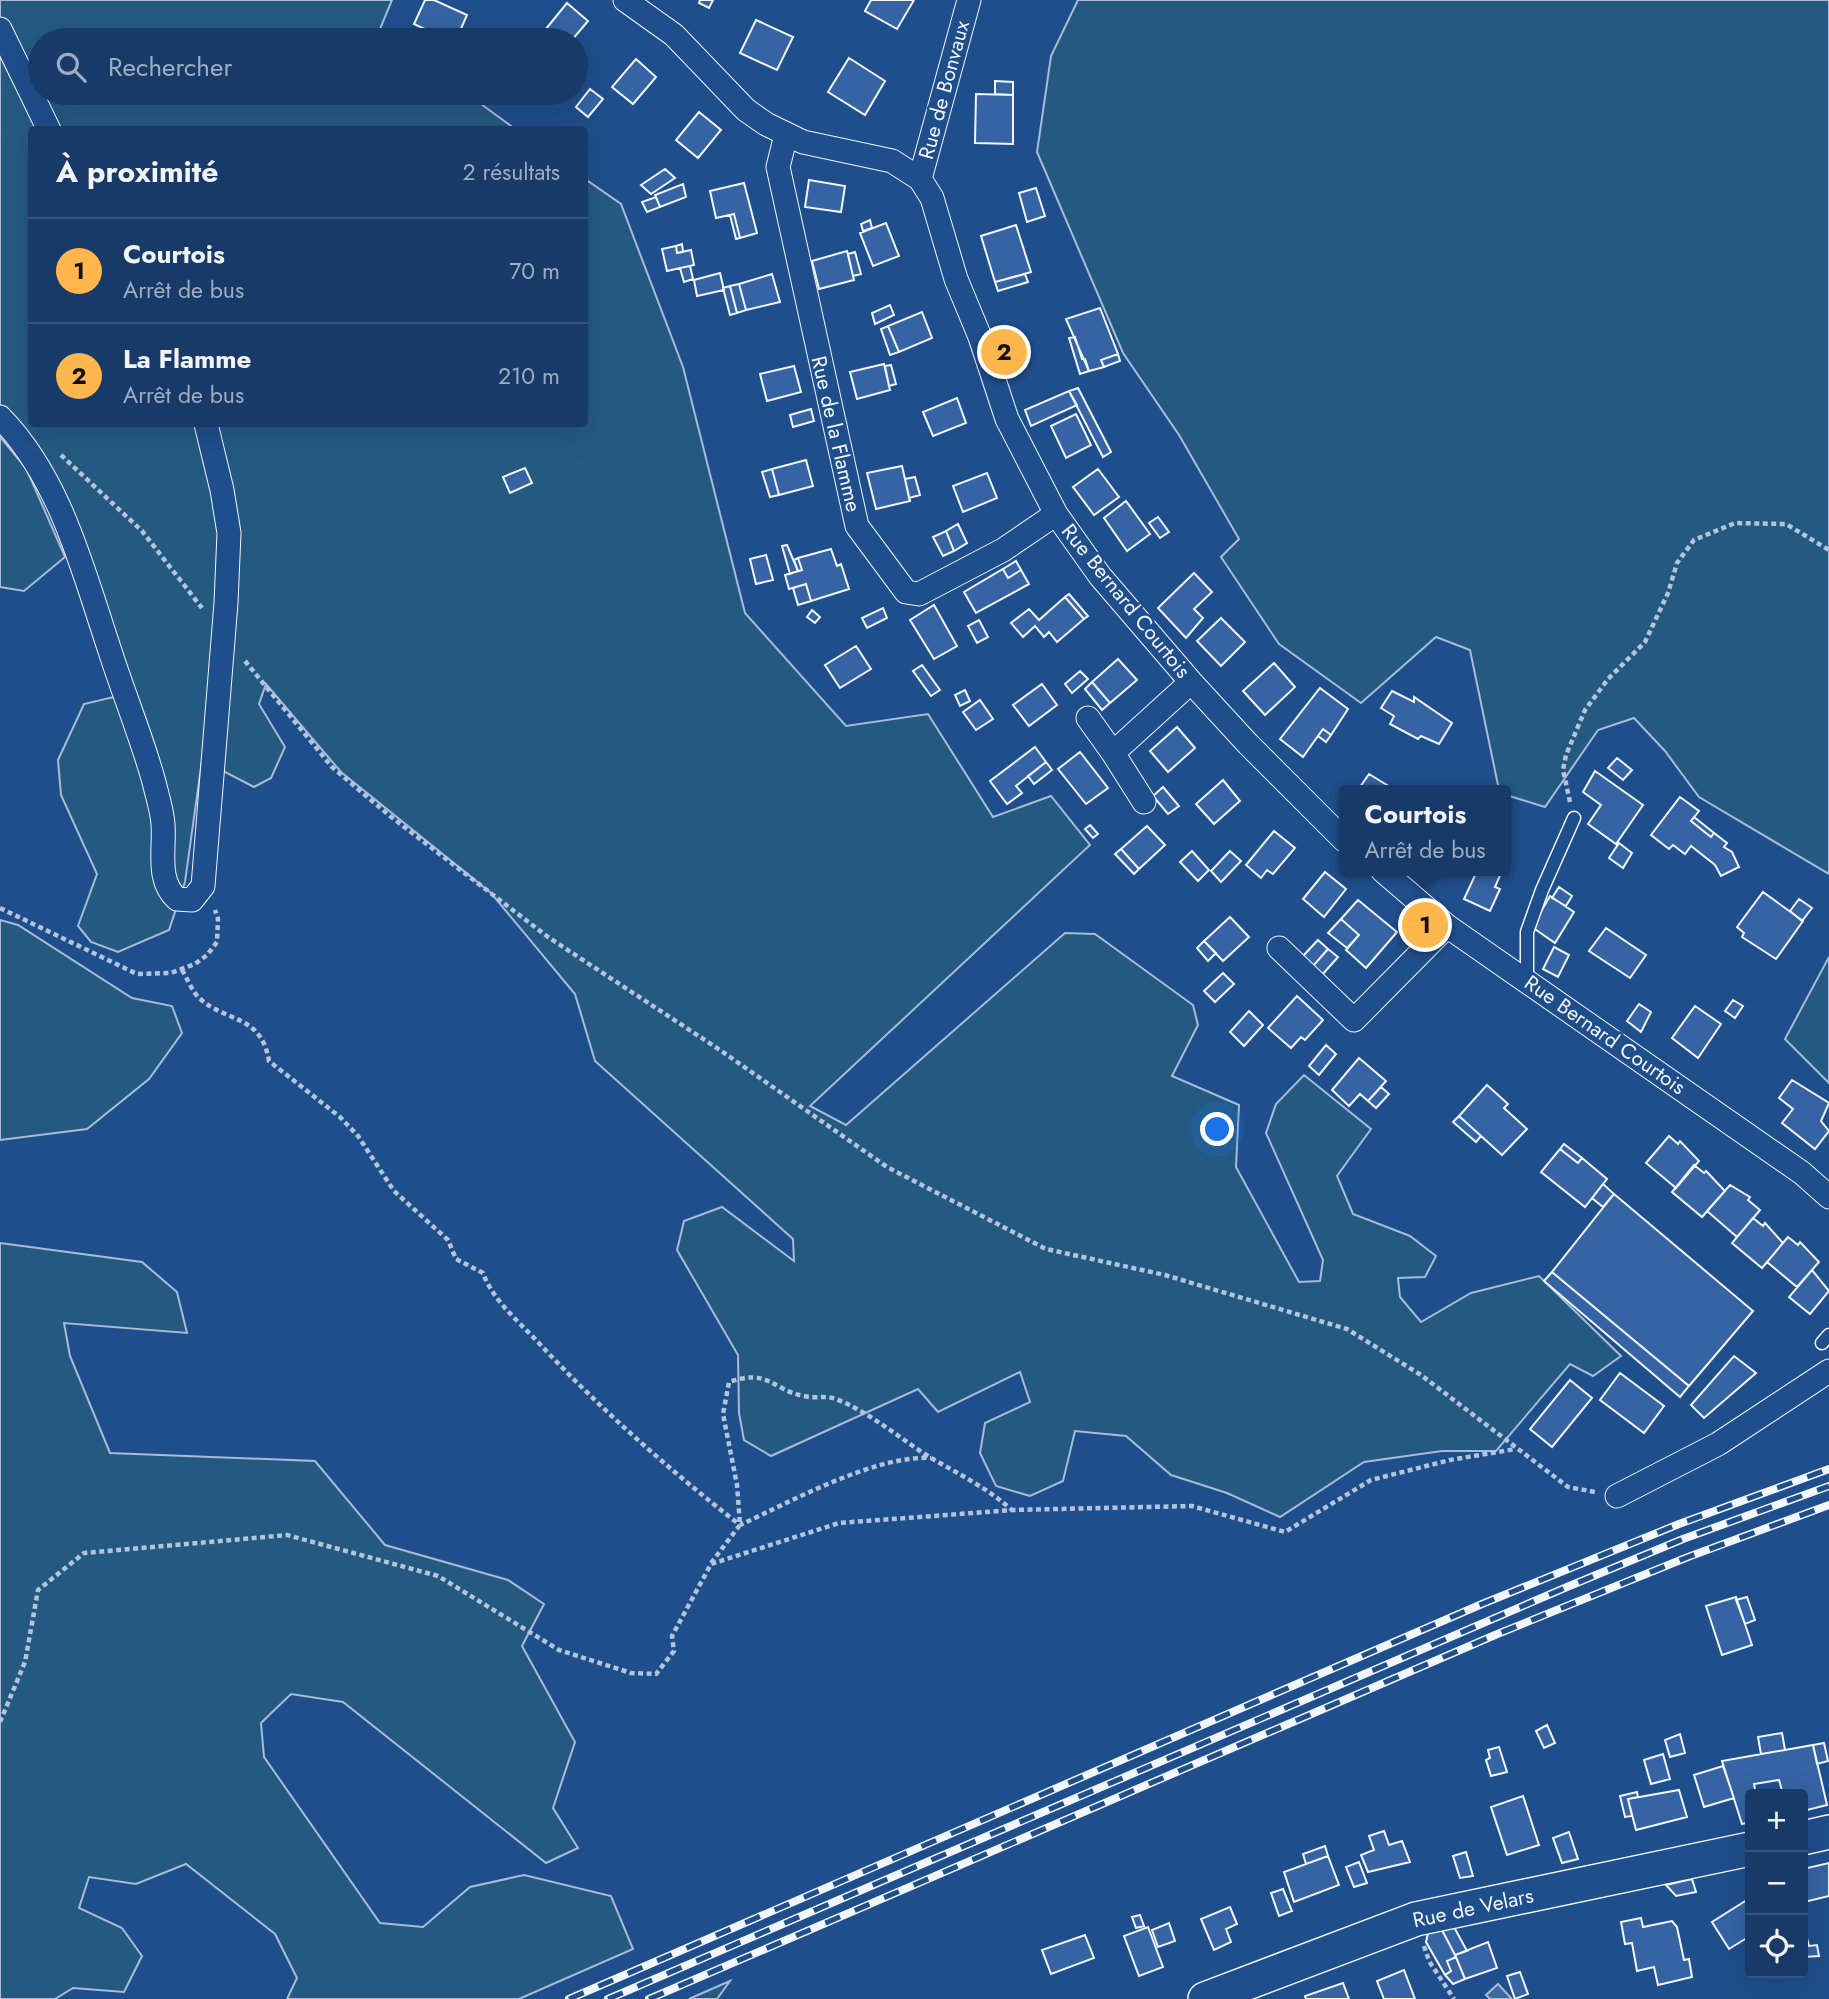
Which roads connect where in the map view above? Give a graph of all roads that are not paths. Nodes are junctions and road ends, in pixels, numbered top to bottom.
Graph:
1 (625, 0) edge
2 (969, 0) edge
3 (0, 29) edge
4 (28, 87) edge
5 (37, 105) edge
6 (47, 126) edge
7 (786, 135) junction
8 (920, 179) junction
9 (0, 417) edge
10 (207, 427) edge
11 (1056, 514) junction
12 (1191, 682) junction
13 (1087, 718) dead end
14 (1113, 753) junction
15 (1144, 802) dead end
16 (1574, 818) road end
17 (1339, 834) edge
18 (1389, 876) edge
19 (1447, 926) junction
20 (1279, 948) dead end
21 (1527, 979) junction
22 (1829, 1198) edge
23 (1829, 1371) edge
24 (1617, 1496) road end
25 (1829, 1832) edge
26 (1808, 1837) edge
27 (1745, 1850) edge
28 (1205, 1999) edge

1 - 7 street
2 - 8 street, Rue de Bonvaux
3 - 4 street
5 - 6 street
7 - 8 street
7 - 11 street, Rue de la Flamme
8 - 11 street, Rue Bernard Courtois
9 - 10 street
11 - 12 street, Rue Bernard Courtois
12 - 14 street
12 - 17 street, Rue Bernard Courtois
13 - 14 street
14 - 15 street
16 - 21 lane
18 - 19 street, Rue Bernard Courtois
19 - 20 street
19 - 21 street, Rue Bernard Courtois
21 - 22 street, Rue Bernard Courtois
23 - 24 street
25 - 26 main road
27 - 28 main road, Rue de Velars

